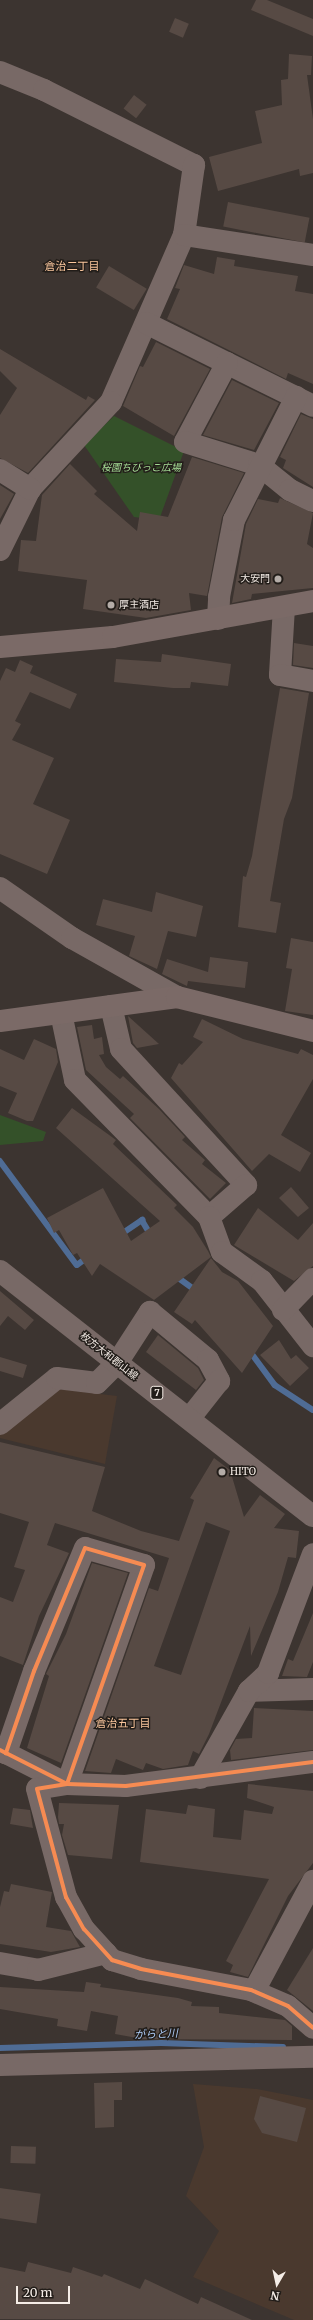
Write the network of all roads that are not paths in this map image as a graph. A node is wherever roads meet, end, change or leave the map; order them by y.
1 (0, 72) edge
2 (184, 234) junction
3 (313, 256) edge
4 (146, 323) junction
5 (227, 363) junction
6 (304, 401) edge
7 (259, 465) junction
8 (0, 470) edge
9 (30, 489) junction
10 (313, 501) edge
11 (0, 550) edge
12 (313, 600) edge
13 (284, 607) junction
14 (218, 619) junction
15 (0, 647) edge
16 (313, 681) edge
17 (0, 888) edge
18 (177, 997) junction
19 (111, 1006) junction
20 (61, 1013) junction
21 (0, 1021) edge
22 (313, 1031) edge
23 (209, 1217) junction
24 (0, 1271) edge
25 (313, 1279) edge
26 (283, 1310) junction
27 (313, 1346) edge
28 (117, 1362) junction
29 (189, 1419) junction
30 (0, 1424) edge
31 (313, 1516) edge
32 (313, 1554) edge
33 (313, 1689) edge
34 (249, 1691) junction
35 (3, 1752) edge
36 (313, 1762) edge
37 (200, 1778) junction
38 (67, 1784) junction
39 (313, 1881) edge
40 (106, 1953) junction
41 (0, 1963) edge
42 (254, 1991) junction
43 (313, 2028) edge
44 (313, 2057) edge
45 (0, 2065) edge

1 - 2 street
2 - 3 street
2 - 4 street
4 - 5 street
4 - 9 street
5 - 6 street
5 - 7 street
6 - 7 street
7 - 10 street
7 - 14 street
8 - 9 street
9 - 11 street
12 - 13 street
13 - 14 street
13 - 16 street
14 - 15 street
17 - 18 street
18 - 19 street
18 - 22 street
19 - 20 street
19 - 23 street
20 - 21 street
20 - 23 street
23 - 26 street
24 - 28 street, 枚方大和郡山線 / 7
25 - 26 street
26 - 27 street
28 - 29 street, 枚方大和郡山線 / 7
28 - 29 street
28 - 30 street
29 - 31 street, 枚方大和郡山線 / 7
32 - 34 street
33 - 34 street
34 - 37 street
35 - 38 street
35 - 38 street
36 - 37 street
37 - 38 street
38 - 40 street
39 - 42 street
40 - 41 street
40 - 42 street
42 - 43 street
44 - 45 street

